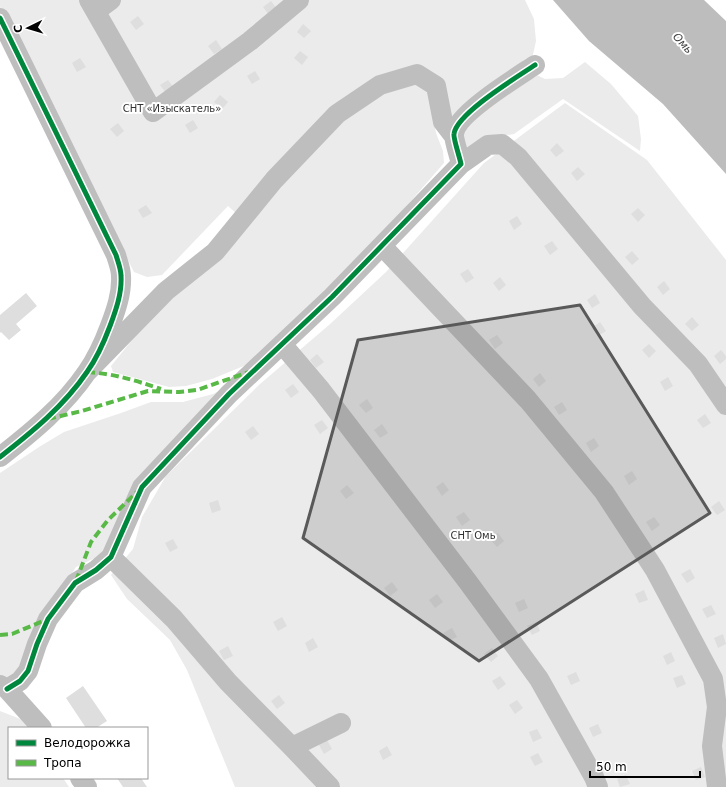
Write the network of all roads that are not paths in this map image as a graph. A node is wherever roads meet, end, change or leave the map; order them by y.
1 (299, 0) edge
2 (99, 4) edge
3 (0, 18) edge
4 (535, 65) dead end
5 (453, 135) junction
6 (461, 164) junction
7 (382, 246) junction
8 (282, 344) junction
9 (87, 372) junction
10 (726, 405) edge
11 (0, 457) edge
12 (111, 557) junction
13 (3, 687) edge
14 (341, 723) dead end
15 (41, 727) edge
16 (292, 747) junction
17 (81, 779) edge
18 (87, 787) edge
19 (330, 787) edge
20 (598, 787) edge
21 (717, 787) edge

1 - 2 street
3 - 9 street
4 - 5 street
5 - 6 street
5 - 9 street
6 - 7 street
6 - 10 street
7 - 8 street
7 - 21 street
8 - 12 street
8 - 20 street
9 - 11 street
12 - 13 street
12 - 16 street
13 - 15 street
14 - 16 street
16 - 19 street
17 - 18 street

